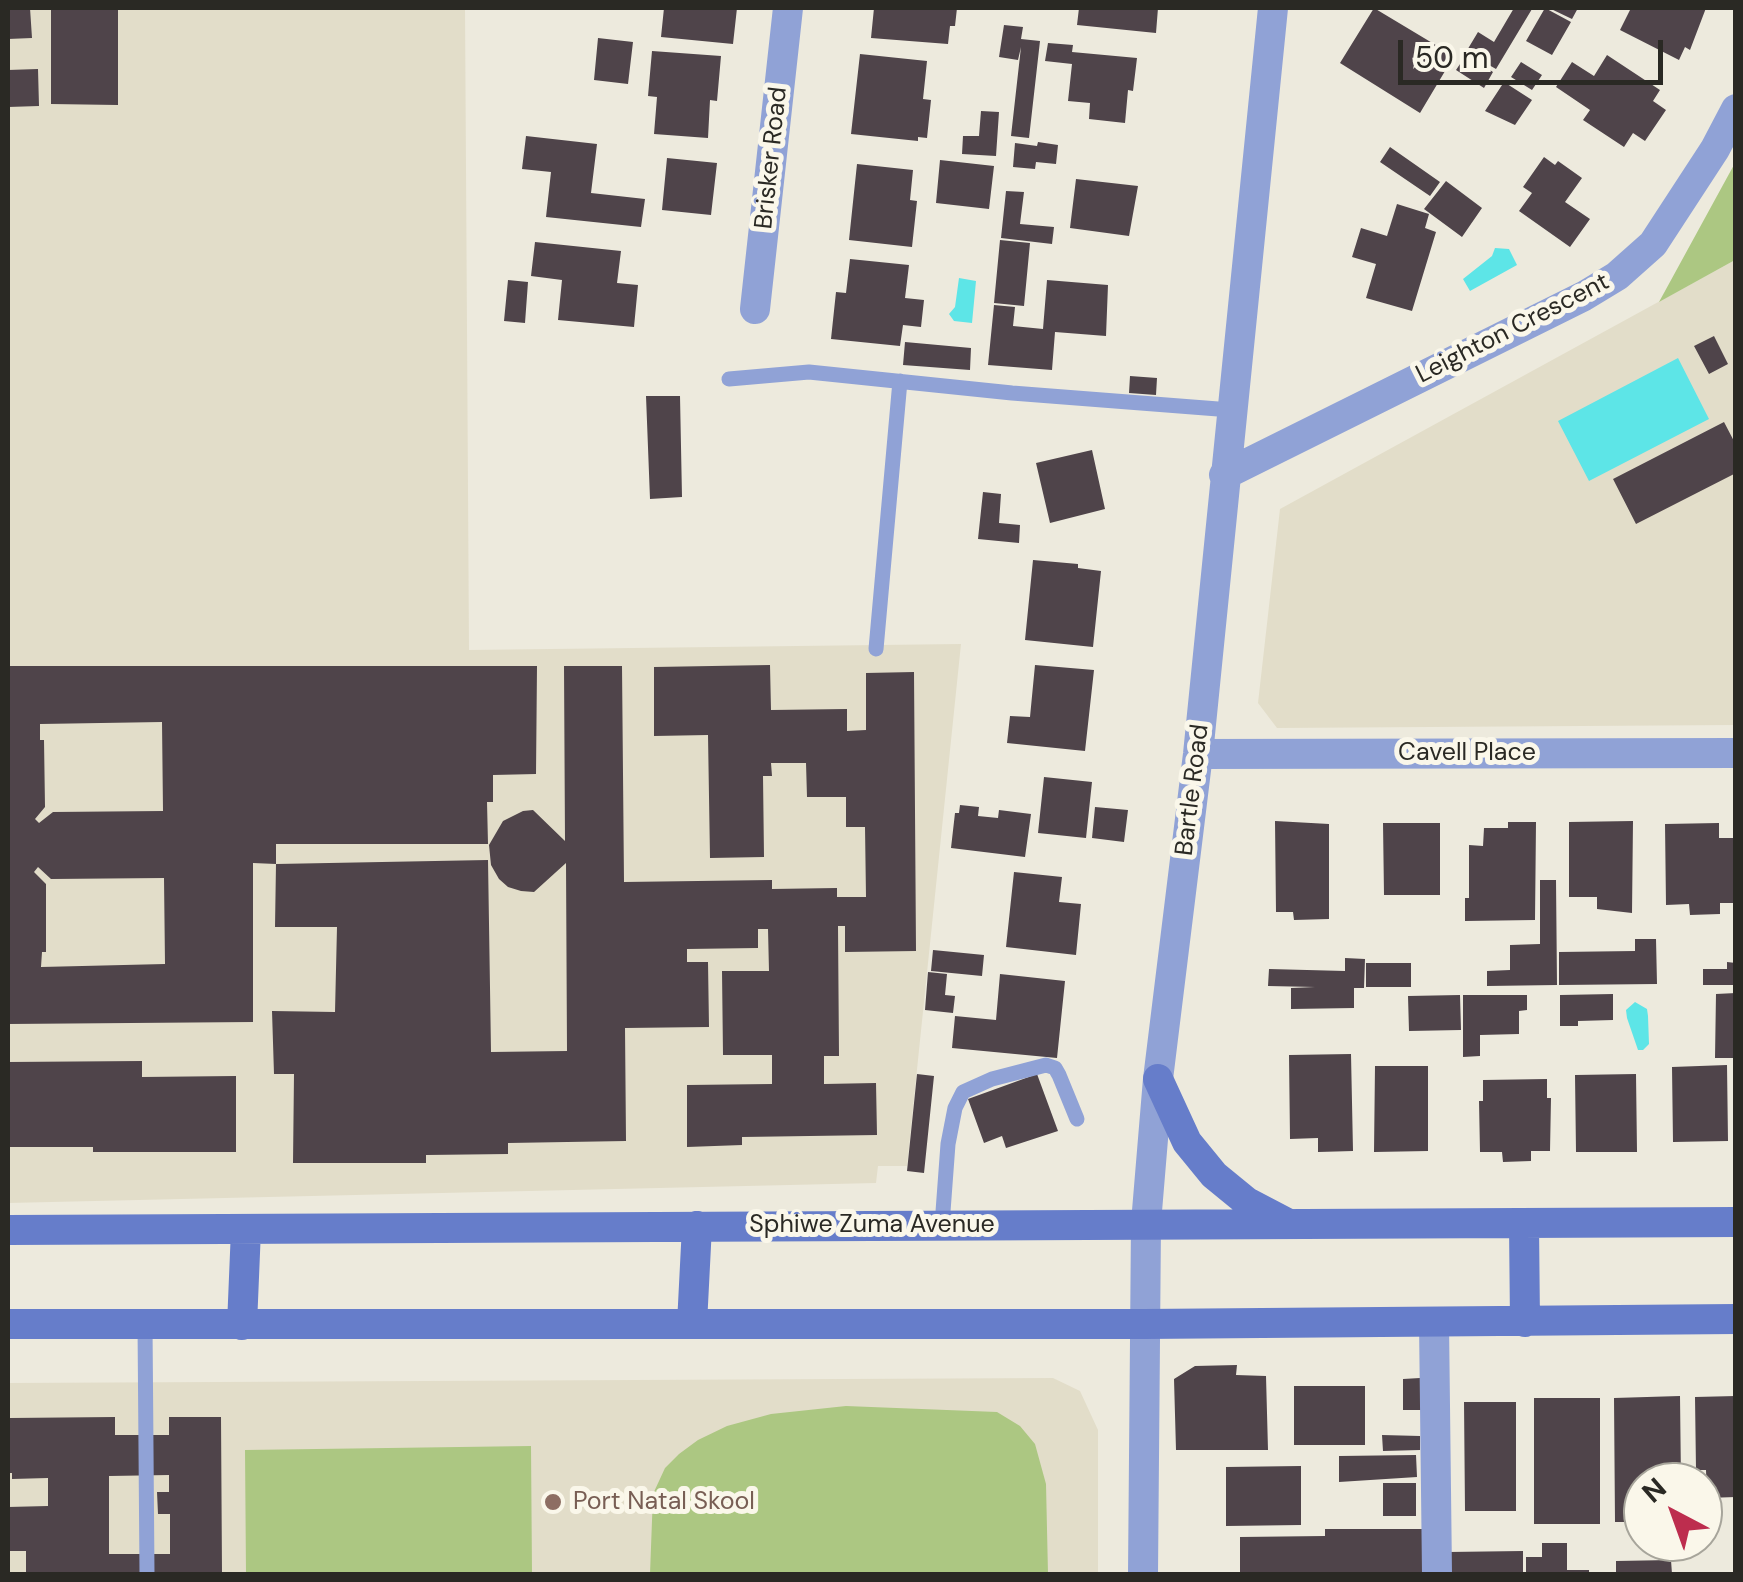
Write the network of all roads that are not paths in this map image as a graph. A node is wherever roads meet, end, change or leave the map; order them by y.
1 (788, 8) edge
2 (1274, 8) edge
3 (1736, 109) edge
4 (755, 309) dead end
5 (729, 379) dead end
6 (900, 382) junction
7 (1231, 410) junction
8 (1224, 475) junction
9 (876, 649) dead end
10 (1736, 753) edge
11 (1198, 754) junction
12 (1158, 1079) junction
13 (1077, 1119) dead end
14 (1736, 1222) edge
15 (1146, 1223) junction
16 (942, 1224) junction
17 (1524, 1224) junction
18 (697, 1226) junction
19 (1293, 1227) junction
20 (8, 1230) edge
21 (246, 1230) junction
22 (1736, 1319) edge
23 (1434, 1322) junction
24 (1525, 1322) junction
25 (8, 1324) edge
26 (145, 1324) junction
27 (692, 1324) junction
28 (1144, 1324) junction
29 (242, 1325) junction
30 (147, 1574) edge
31 (1143, 1574) edge
32 (1437, 1574) edge

1 - 4 street, Brisker Road
2 - 7 street, Bartle Road
3 - 8 street, Leighton Crescent
5 - 6 lane
6 - 7 lane
6 - 9 lane
7 - 8 street, Bartle Road
8 - 11 street, Bartle Road
10 - 11 street, Cavell Place
11 - 12 street, Bartle Road
12 - 15 street, Bartle Road
12 - 19 street
13 - 16 lane
14 - 17 street, Sphiwe Zuma Avenue
15 - 16 street, Sphiwe Zuma Avenue
15 - 19 street, Sphiwe Zuma Avenue
15 - 28 street, Bartle Road
16 - 18 street, Sphiwe Zuma Avenue
17 - 19 street, Sphiwe Zuma Avenue
17 - 24 street
18 - 21 street, Sphiwe Zuma Avenue
18 - 27 street
20 - 21 street, Sphiwe Zuma Avenue
21 - 29 street
22 - 24 street
23 - 24 street
23 - 28 street
23 - 32 street
25 - 26 street
26 - 29 street
26 - 30 lane
27 - 28 street
27 - 29 street
28 - 31 street, Bartle Road

